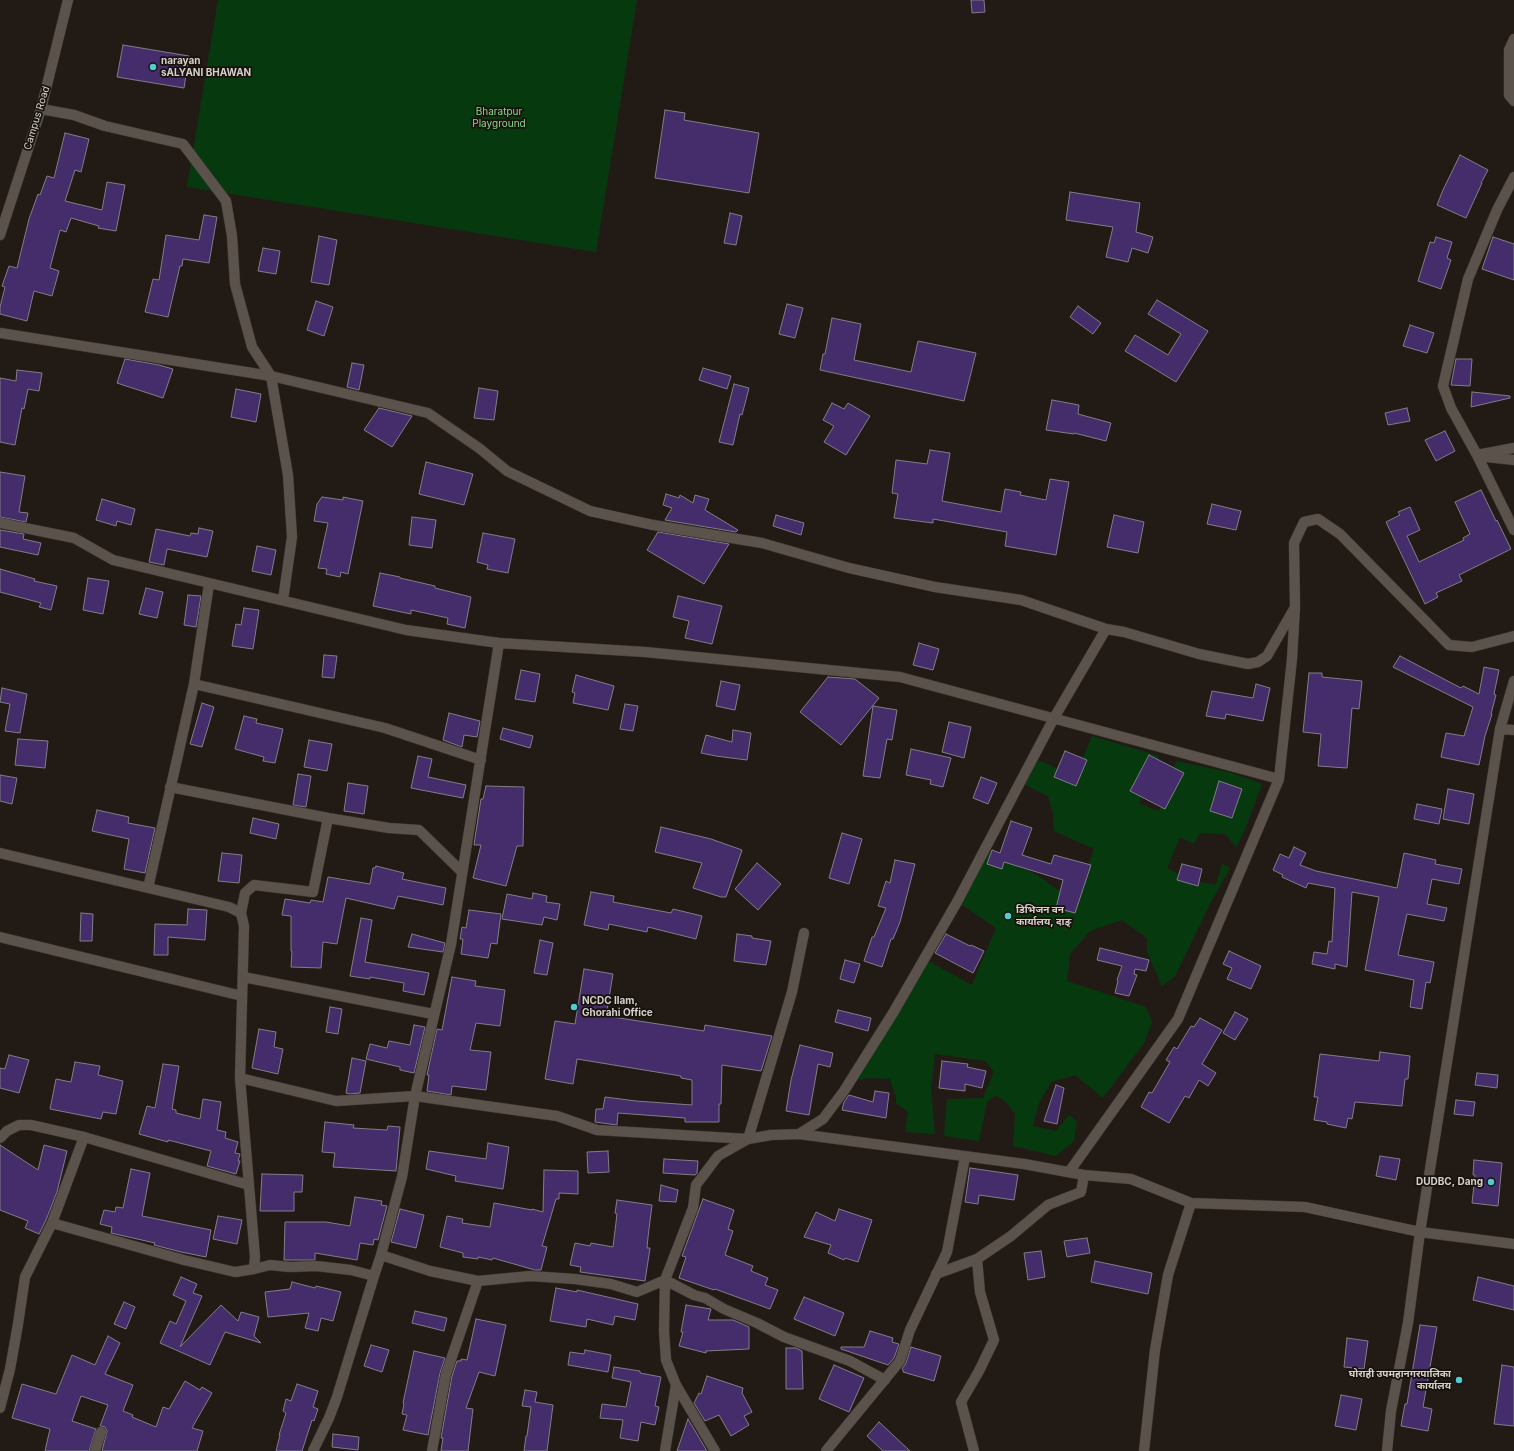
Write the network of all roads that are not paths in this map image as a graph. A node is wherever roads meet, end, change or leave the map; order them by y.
1 (68, 0) edge
2 (1514, 39) edge
3 (1514, 101) edge
4 (41, 109) junction
5 (1514, 176) edge
6 (0, 235) edge
7 (0, 333) edge
8 (271, 376) junction
9 (1514, 448) edge
10 (1477, 456) junction
11 (1514, 460) edge
12 (0, 523) edge
13 (1514, 530) edge
14 (209, 584) junction
15 (283, 600) junction
16 (1295, 607) junction
17 (1106, 629) junction
18 (1514, 636) edge
19 (500, 643) junction
20 (1514, 680) edge
21 (194, 684) junction
22 (1054, 718) junction
23 (1500, 729) junction
24 (1514, 730) edge
25 (480, 760) junction
26 (1279, 779) junction
27 (170, 787) junction
28 (328, 818) junction
29 (0, 853) edge
30 (462, 872) junction
31 (148, 888) junction
32 (241, 913) junction
33 (804, 933) dead end
34 (0, 937) edge
35 (242, 977) junction
36 (242, 996) junction
37 (433, 1014) junction
38 (240, 1078) junction
39 (415, 1096) junction
40 (799, 1134) junction
41 (84, 1137) junction
42 (0, 1138) edge
43 (748, 1139) junction
44 (965, 1157) junction
45 (1069, 1172) junction
46 (1084, 1175) junction
47 (249, 1185) junction
48 (1191, 1202) junction
49 (52, 1223) junction
50 (1420, 1232) junction
51 (1514, 1244) edge
52 (381, 1256) junction
53 (977, 1259) junction
54 (254, 1269) junction
55 (936, 1274) junction
56 (374, 1276) junction
57 (665, 1280) junction
58 (478, 1281) junction
59 (885, 1380) junction
60 (676, 1385) junction
61 (0, 1408) edge
62 (101, 1432) dead end
63 (95, 1451) edge
64 (313, 1451) edge
65 (432, 1451) edge
66 (665, 1451) edge
67 (714, 1451) edge
68 (826, 1451) edge
69 (974, 1451) edge
70 (1144, 1451) edge
71 (1387, 1451) edge

1 - 4 street, Campus Road
2 - 3 street
4 - 6 street, Campus Road
4 - 8 street
5 - 10 street
7 - 8 street
8 - 15 street
8 - 17 street
9 - 10 street
10 - 11 street
10 - 13 street
12 - 14 street
14 - 15 street
14 - 21 street
15 - 19 street
16 - 17 street
16 - 18 street
16 - 26 street
17 - 22 street
19 - 22 street
19 - 25 street
20 - 23 street
21 - 25 street
21 - 27 street
22 - 26 street
22 - 40 street
23 - 24 street
23 - 50 street
25 - 30 street
26 - 45 street
27 - 28 street
27 - 31 street
28 - 30 street
28 - 32 street
29 - 31 street
30 - 37 street
31 - 32 street
32 - 35 street
33 - 43 street
34 - 36 street
35 - 36 street
35 - 37 street
36 - 38 street
37 - 39 street
38 - 39 street
38 - 47 street
39 - 43 street
39 - 52 street
40 - 43 street
40 - 44 street
41 - 42 street
41 - 47 street
41 - 49 street
43 - 57 street
44 - 45 street
44 - 55 street
45 - 46 street
46 - 48 street
46 - 53 street
47 - 54 street
48 - 50 street
48 - 70 street
49 - 54 street
49 - 61 street
50 - 51 street
50 - 71 street
52 - 56 street
52 - 58 street
53 - 55 street
53 - 69 street
54 - 56 street
55 - 59 street
56 - 64 street
57 - 58 street
57 - 59 street
57 - 60 street
58 - 65 street
59 - 68 street
60 - 66 street
60 - 67 street
62 - 63 street

